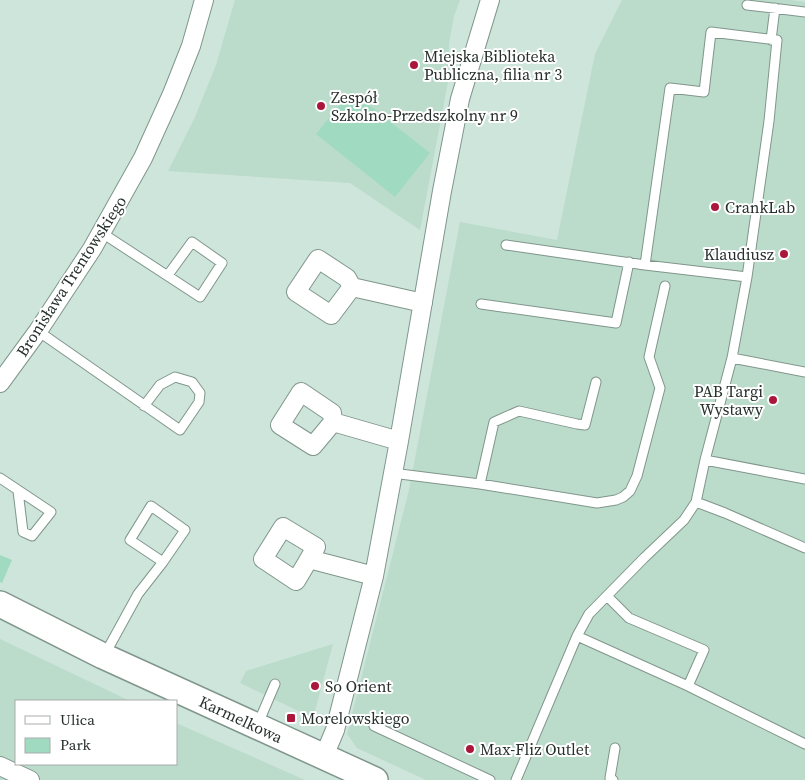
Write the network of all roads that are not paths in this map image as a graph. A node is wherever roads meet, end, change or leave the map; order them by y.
1 (204, 0) edge
2 (490, 0) edge
3 (746, 5) dead end
4 (775, 8) junction
5 (805, 12) edge
6 (771, 40) junction
7 (102, 233) junction
8 (506, 245) dead end
9 (629, 262) junction
10 (645, 265) junction
11 (168, 275) junction
12 (746, 278) junction
13 (666, 286) dead end
14 (352, 287) dead end
15 (423, 303) junction
16 (481, 304) dead end
17 (38, 331) junction
18 (732, 358) junction
19 (805, 372) edge
20 (596, 382) dead end
21 (0, 383) edge
22 (144, 406) junction
23 (334, 422) dead end
24 (399, 441) junction
25 (705, 460) junction
26 (392, 473) junction
27 (0, 478) edge
28 (805, 479) edge
29 (480, 484) junction
30 (18, 490) junction
31 (696, 502) junction
32 (805, 548) edge
33 (309, 559) dead end
34 (163, 562) junction
35 (374, 576) junction
36 (607, 596) junction
37 (0, 604) edge
38 (577, 636) junction
39 (103, 656) junction
40 (275, 684) dead end
41 (688, 686) junction
42 (257, 726) junction
43 (374, 726) dead end
44 (805, 744) edge
45 (615, 748) dead end
46 (324, 756) junction
47 (1, 770) edge
48 (30, 780) edge
49 (375, 780) edge
50 (490, 780) edge
51 (516, 780) edge
52 (613, 780) edge

1 - 7 street, Bronisława Trentowskiego
2 - 15 street
3 - 4 lane
4 - 5 lane
4 - 6 lane
6 - 10 lane
6 - 12 lane
7 - 11 lane
7 - 17 street, Bronisława Trentowskiego
8 - 9 lane
9 - 10 lane
9 - 16 lane
10 - 12 lane
11 - 11 lane
12 - 18 lane
13 - 29 lane
14 - 15 street
15 - 24 street
17 - 21 street, Bronisława Trentowskiego
17 - 22 lane
18 - 19 lane
18 - 25 lane
20 - 29 lane
22 - 22 lane
23 - 24 street
24 - 26 street
25 - 28 lane
25 - 31 lane
26 - 29 lane
26 - 35 street
27 - 30 lane
30 - 30 lane
31 - 32 lane
31 - 36 lane
33 - 35 street
34 - 34 lane
34 - 39 lane
35 - 46 street
36 - 38 lane
36 - 41 lane
37 - 39 street, Karmelkowa
38 - 41 lane
38 - 51 lane
39 - 42 street, Karmelkowa
40 - 42 lane
41 - 44 lane
42 - 46 street, Karmelkowa
43 - 50 lane
45 - 52 lane
46 - 49 street, Karmelkowa
47 - 48 street

